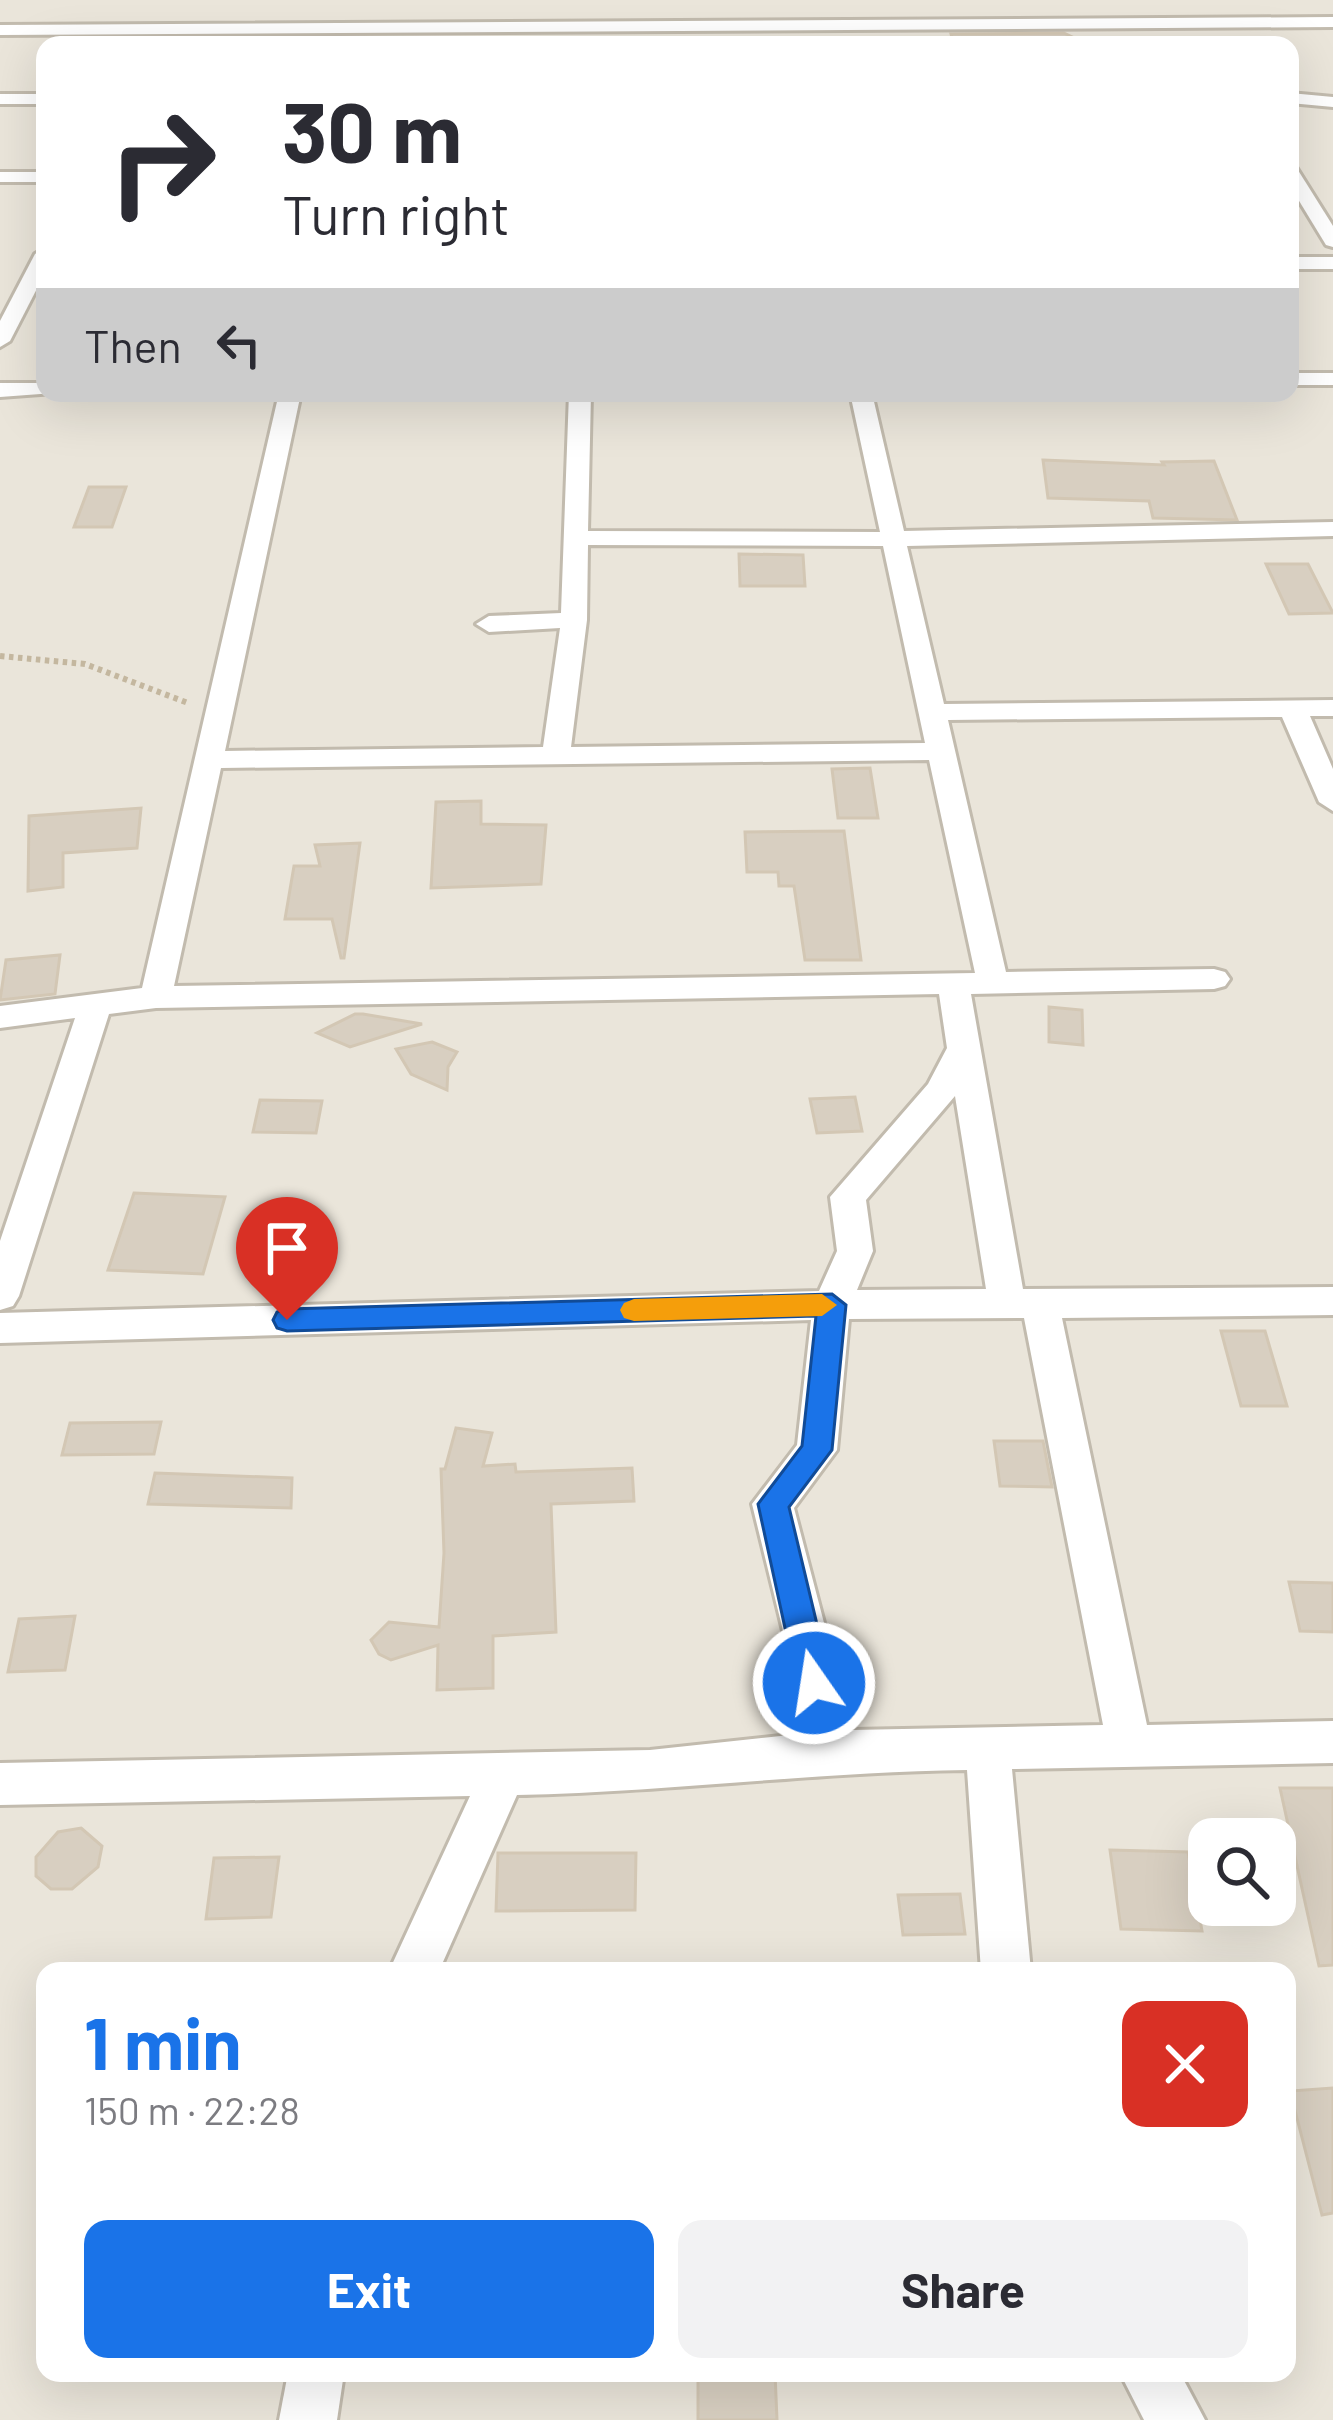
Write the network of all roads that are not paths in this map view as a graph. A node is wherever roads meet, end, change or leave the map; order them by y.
1 (846, 0) edge
2 (1188, 0) edge
3 (1333, 22) edge
4 (1204, 24) junction
5 (851, 26) junction
6 (168, 29) edge
7 (0, 30) edge
8 (363, 36) edge
9 (854, 36) edge
10 (1211, 36) edge
11 (0, 99) edge
12 (36, 99) edge
13 (1299, 99) edge
14 (1333, 102) edge
15 (0, 177) edge
16 (36, 177) edge
17 (1301, 177) edge
18 (1333, 241) edge
19 (1299, 263) edge
20 (1333, 263) edge
21 (36, 275) edge
22 (0, 341) edge
23 (1299, 379) edge
24 (1333, 379) edge
25 (36, 389) edge
26 (0, 390) edge
27 (288, 402) edge
28 (580, 402) edge
29 (863, 402) edge
30 (1333, 529) edge
31 (576, 538) junction
32 (893, 539) junction
33 (574, 620) junction
34 (489, 624) dead end
35 (1333, 708) edge
36 (1293, 710) junction
37 (932, 712) junction
38 (941, 751) junction
39 (556, 755) junction
40 (207, 760) junction
41 (1333, 802) edge
42 (1214, 979) dead end
43 (993, 982) junction
44 (953, 983) junction
45 (156, 997) junction
46 (95, 1008) junction
47 (0, 1017) edge
48 (964, 1048) junction
49 (0, 1296) edge
50 (1333, 1300) edge
51 (832, 1305) junction
52 (1024, 1305) junction
53 (0, 1328) edge
54 (1333, 1742) edge
55 (1129, 1745) junction
56 (988, 1748) junction
57 (836, 1751) junction
58 (503, 1774) junction
59 (0, 1784) edge
60 (418, 1962) edge
61 (1005, 1962) edge
62 (314, 2382) edge
63 (1153, 2382) edge
64 (308, 2420) edge
65 (1176, 2420) edge

1 - 5 street
2 - 4 street
3 - 4 street
4 - 5 street
4 - 10 street
5 - 8 street
5 - 9 street
6 - 7 street
6 - 8 street
11 - 12 street
13 - 14 street
15 - 16 street
17 - 18 street
19 - 20 street
21 - 22 street
23 - 24 street
25 - 26 street
27 - 40 street
28 - 31 street
29 - 32 street
30 - 32 street
31 - 32 street
31 - 33 street
32 - 37 street
33 - 34 street
33 - 39 street
35 - 36 street
36 - 37 street
36 - 41 street
37 - 38 street
38 - 39 street
38 - 43 street
39 - 40 street
40 - 45 street
42 - 43 street
43 - 44 street
44 - 45 street
44 - 48 street
45 - 46 street
46 - 47 street
46 - 49 street
48 - 51 street
48 - 52 street
50 - 52 street
51 - 52 street
51 - 53 street
51 - 57 street
52 - 55 street
54 - 55 street
55 - 56 street
56 - 57 street
56 - 61 street
57 - 58 street
58 - 59 street
58 - 60 street
62 - 64 street
63 - 65 street

